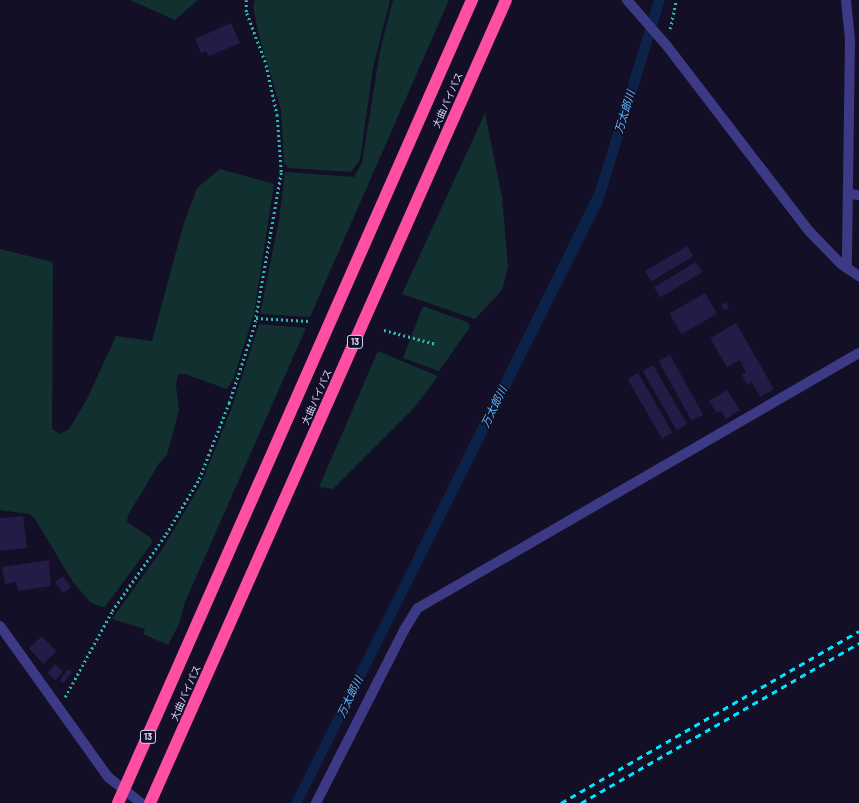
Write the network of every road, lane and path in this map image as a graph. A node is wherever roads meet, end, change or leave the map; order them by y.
1 (246, 0) edge
2 (472, 0) edge
3 (506, 0) edge
4 (627, 0) edge
5 (676, 0) edge
6 (846, 0) edge
7 (666, 45) junction
8 (848, 194) junction
9 (859, 195) edge
10 (847, 268) junction
11 (859, 276) edge
12 (256, 318) junction
13 (309, 321) dead end
14 (384, 330) dead end
15 (436, 344) dead end
16 (859, 354) edge
17 (0, 626) edge
18 (58, 707) junction
19 (118, 803) edge
20 (142, 803) edge
21 (150, 803) edge
22 (316, 803) edge

1 - 12 path
2 - 19 highway, 大曲バイパス / 13
3 - 21 highway, 大曲バイパス / 13
4 - 7 street
5 - 7 path
6 - 8 street
7 - 10 street
8 - 9 street
8 - 10 street
10 - 11 street
12 - 13 path
12 - 18 path
14 - 15 path
16 - 22 street
17 - 18 street
18 - 20 street

